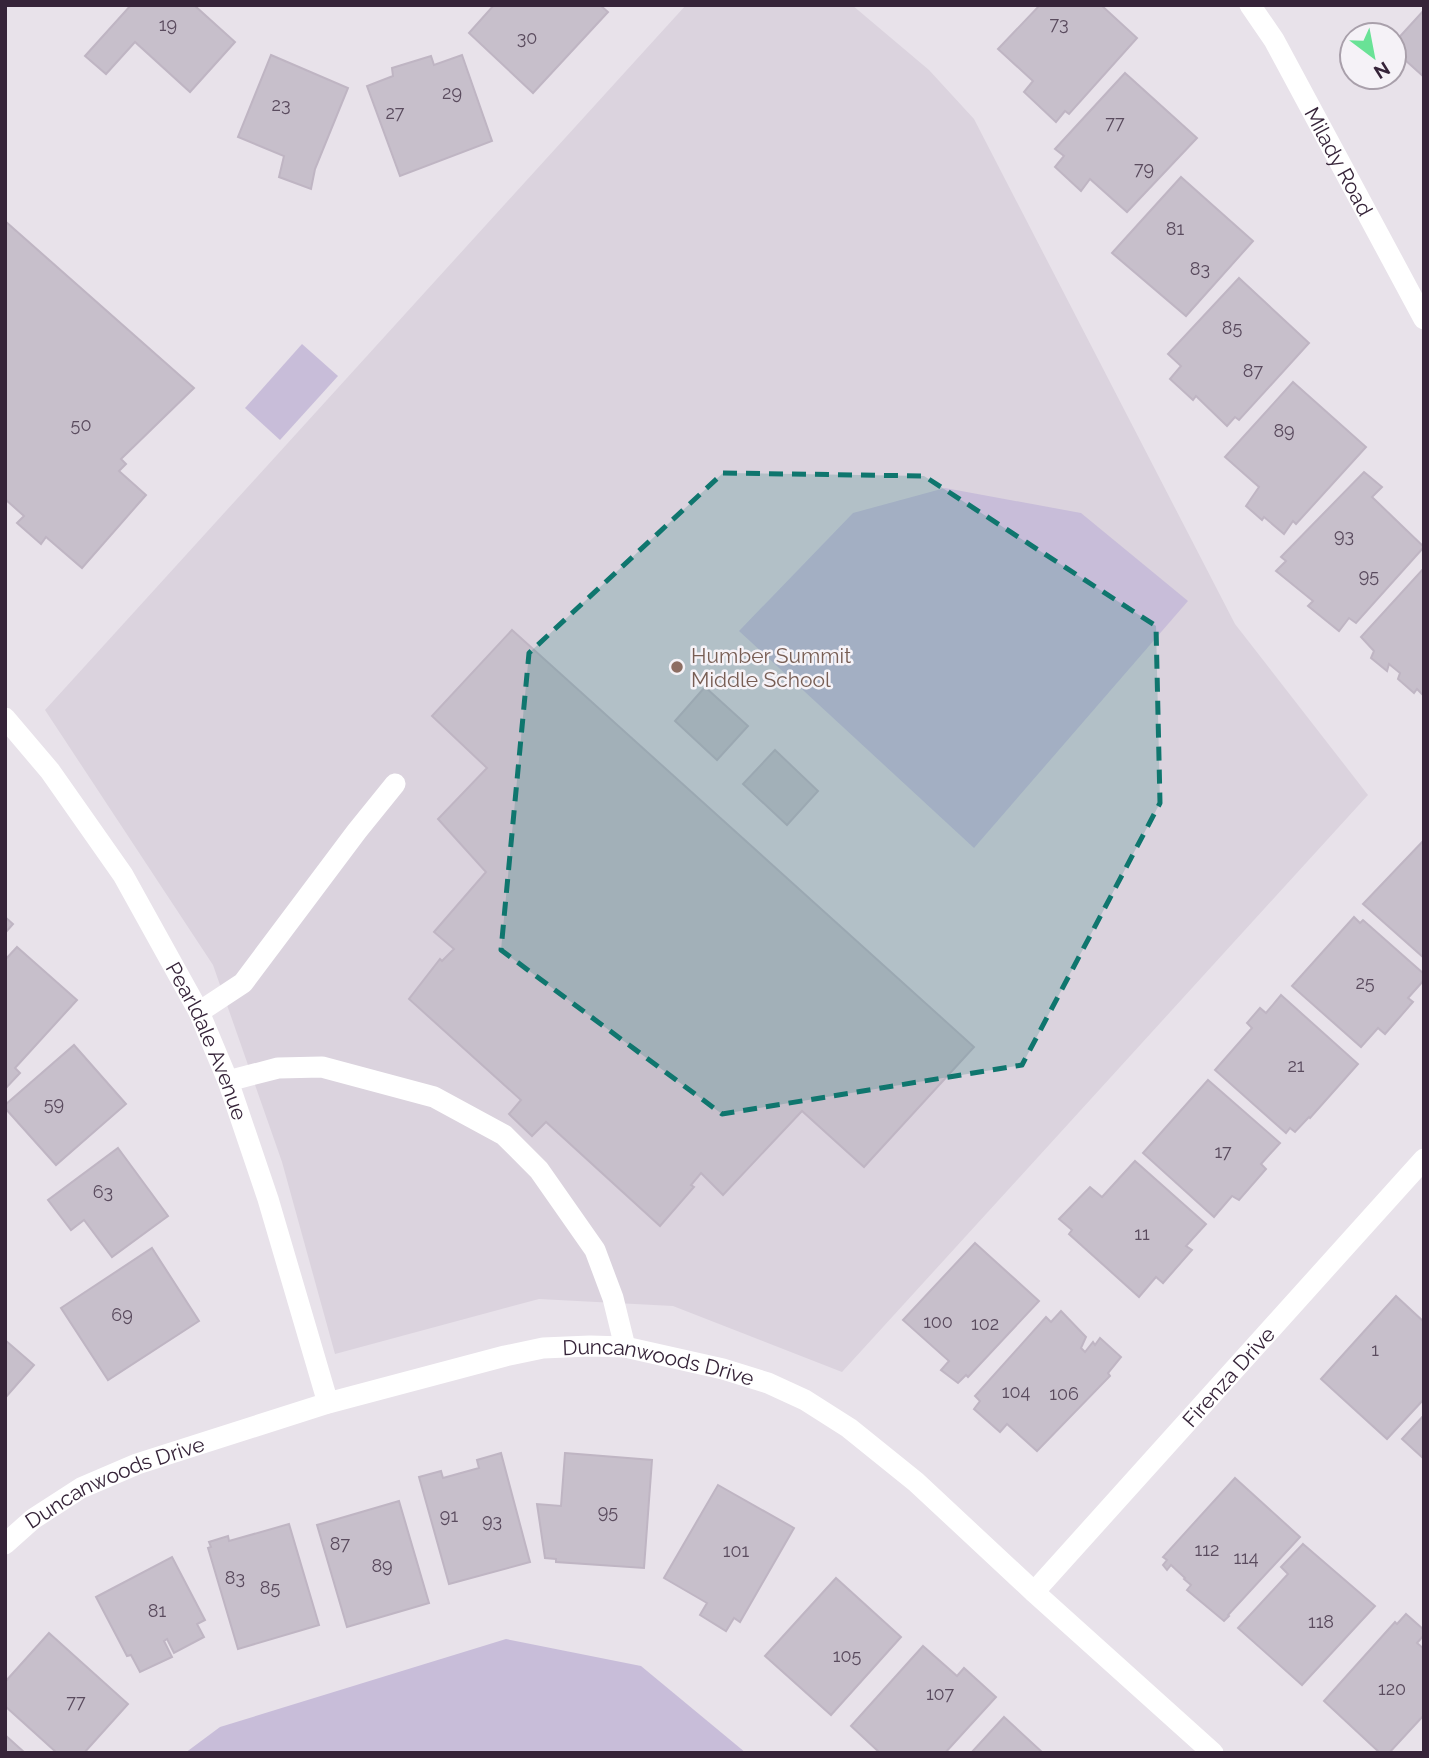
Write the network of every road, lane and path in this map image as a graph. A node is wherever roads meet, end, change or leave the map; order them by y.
1 (1250, 5) edge
2 (1424, 319) edge
3 (5, 719) edge
4 (395, 785) dead end
5 (199, 1012) junction
6 (228, 1081) junction
7 (1423, 1161) edge
8 (625, 1347) junction
9 (328, 1403) junction
10 (5, 1544) edge
11 (1034, 1592) junction
12 (1213, 1753) edge

1 - 2 street, Milady Road
3 - 5 street, Pearldale Avenue
4 - 5 street
5 - 6 street, Pearldale Avenue
6 - 8 street
6 - 9 street, Pearldale Avenue
7 - 11 street, Firenza Drive
8 - 9 street, Duncanwoods Drive
8 - 11 street, Duncanwoods Drive
9 - 10 street, Duncanwoods Drive
11 - 12 street, Duncanwoods Drive

